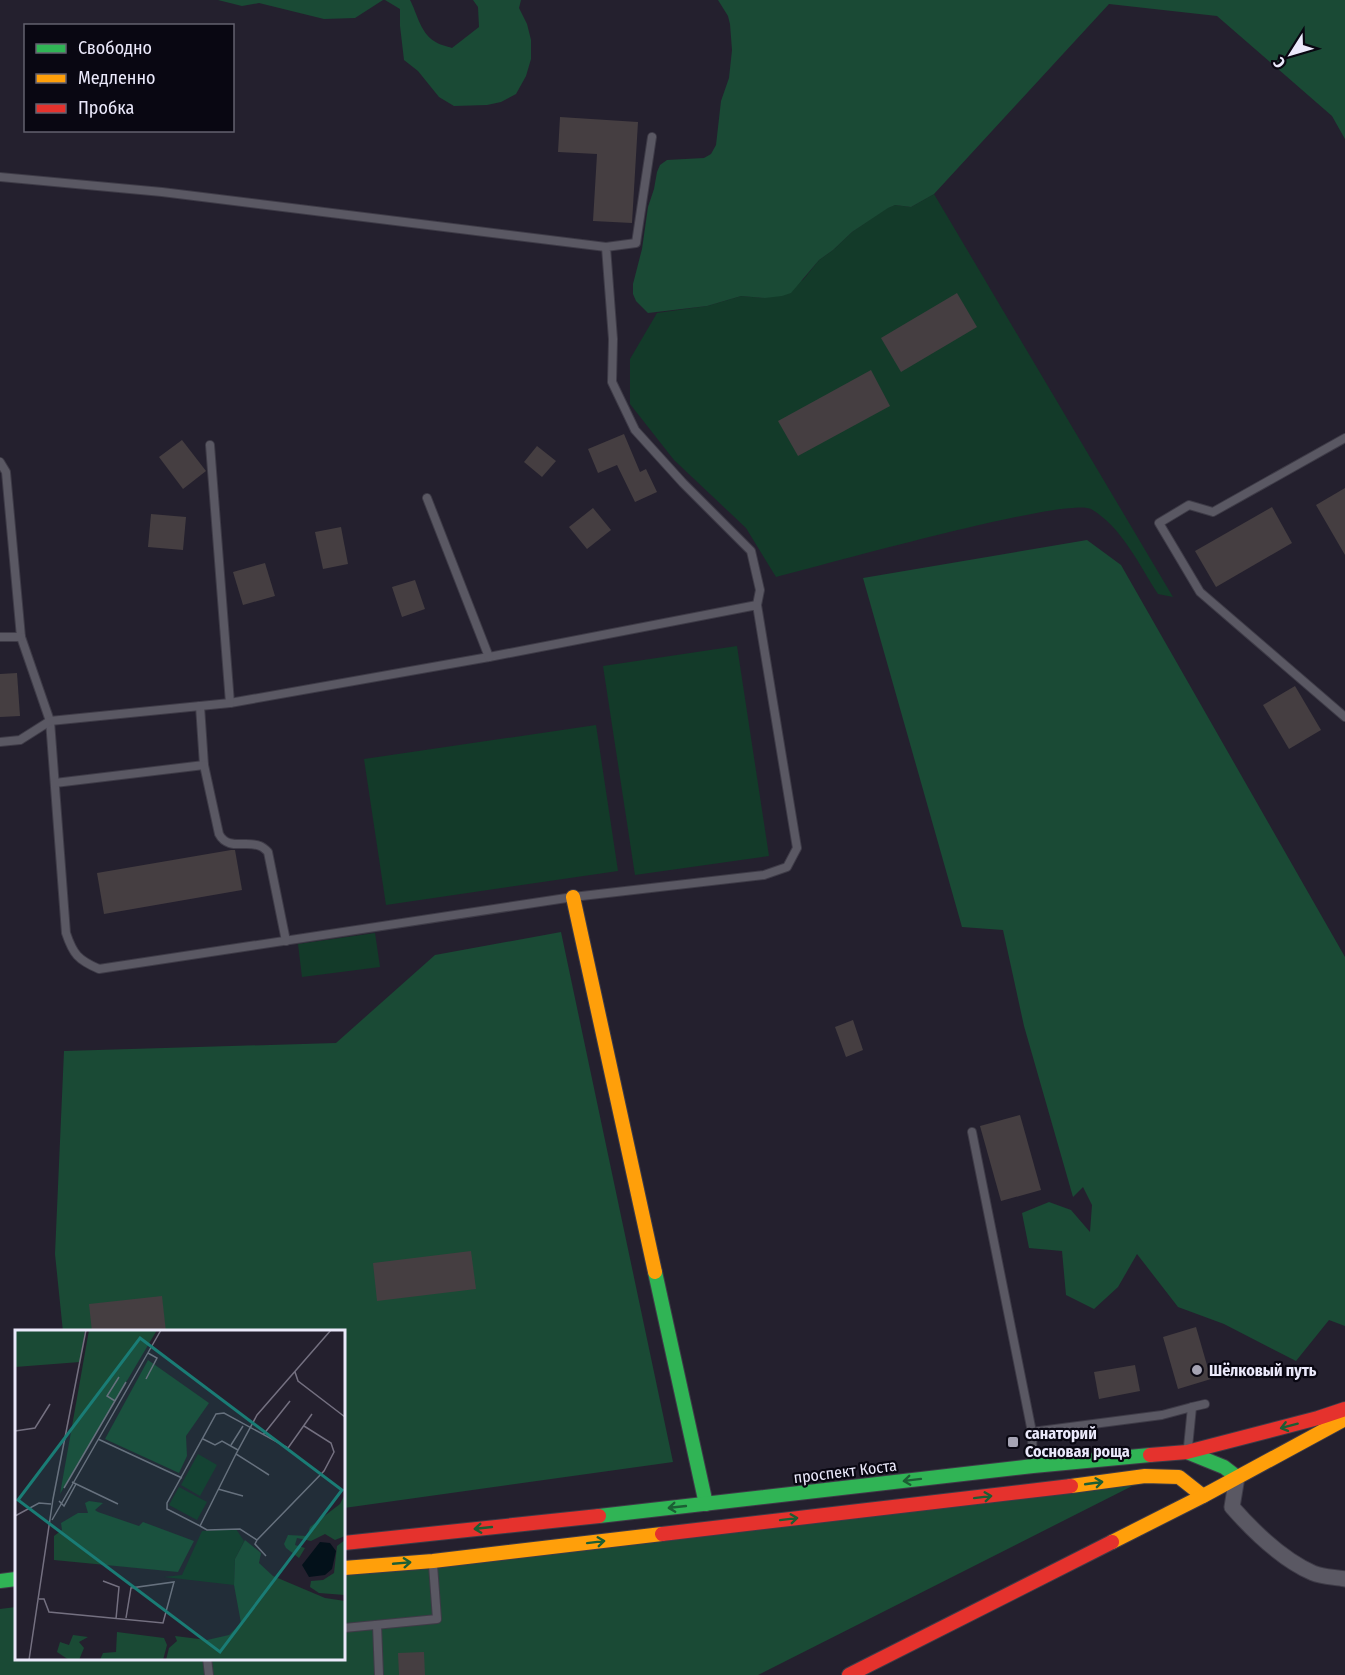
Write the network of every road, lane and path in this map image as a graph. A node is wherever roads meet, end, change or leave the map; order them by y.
1 (652, 137) dead end
2 (0, 177) edge
3 (606, 247) junction
4 (1345, 438) edge
5 (210, 445) dead end
6 (0, 462) edge
7 (427, 498) dead end
8 (757, 605) junction
9 (0, 637) edge
10 (21, 637) junction
11 (489, 657) junction
12 (230, 703) junction
13 (200, 706) junction
14 (1345, 717) edge
15 (50, 721) junction
16 (0, 742) edge
17 (204, 765) junction
18 (55, 783) junction
19 (573, 897) junction
20 (286, 941) junction
21 (972, 1131) dead end
22 (1205, 1404) dead end
23 (1192, 1407) junction
24 (1345, 1409) edge
25 (1345, 1419) edge
26 (1032, 1432) junction
27 (1187, 1452) junction
28 (1033, 1466) junction
29 (1236, 1478) junction
30 (1036, 1491) junction
31 (1203, 1496) junction
32 (706, 1504) junction
33 (345, 1543) edge
34 (433, 1561) junction
35 (345, 1568) edge
36 (15, 1579) edge
37 (1345, 1580) edge
38 (0, 1581) edge
39 (377, 1625) junction
40 (345, 1628) edge
41 (207, 1660) edge
42 (209, 1675) edge
43 (379, 1675) edge
44 (849, 1675) edge

1 - 3 lane
2 - 3 lane
3 - 8 lane
4 - 14 lane
5 - 12 lane
6 - 10 lane
7 - 11 lane
8 - 11 lane
8 - 19 lane
9 - 10 lane
10 - 15 lane
11 - 12 lane
12 - 13 lane
13 - 15 lane
13 - 17 lane
15 - 16 lane
15 - 18 lane
17 - 18 lane
17 - 20 lane
18 - 20 lane
19 - 20 lane
19 - 32 main road
21 - 26 lane
22 - 23 lane
23 - 26 lane
23 - 27 lane
24 -> 27 main road, проспект Коста
25 - 29 main road
26 - 28 lane
27 - 28 main road, проспект Коста
27 - 29 main road
28 - 30 main road
28 -> 32 main road, проспект Коста
29 - 31 main road
29 - 37 street
30 -> 31 main road
34 -> 30 main road
31 - 44 main road
32 -> 33 main road, проспект Коста
35 -> 34 main road
34 - 39 lane
36 - 38 main road
39 - 40 lane
39 - 43 lane
41 - 42 lane

